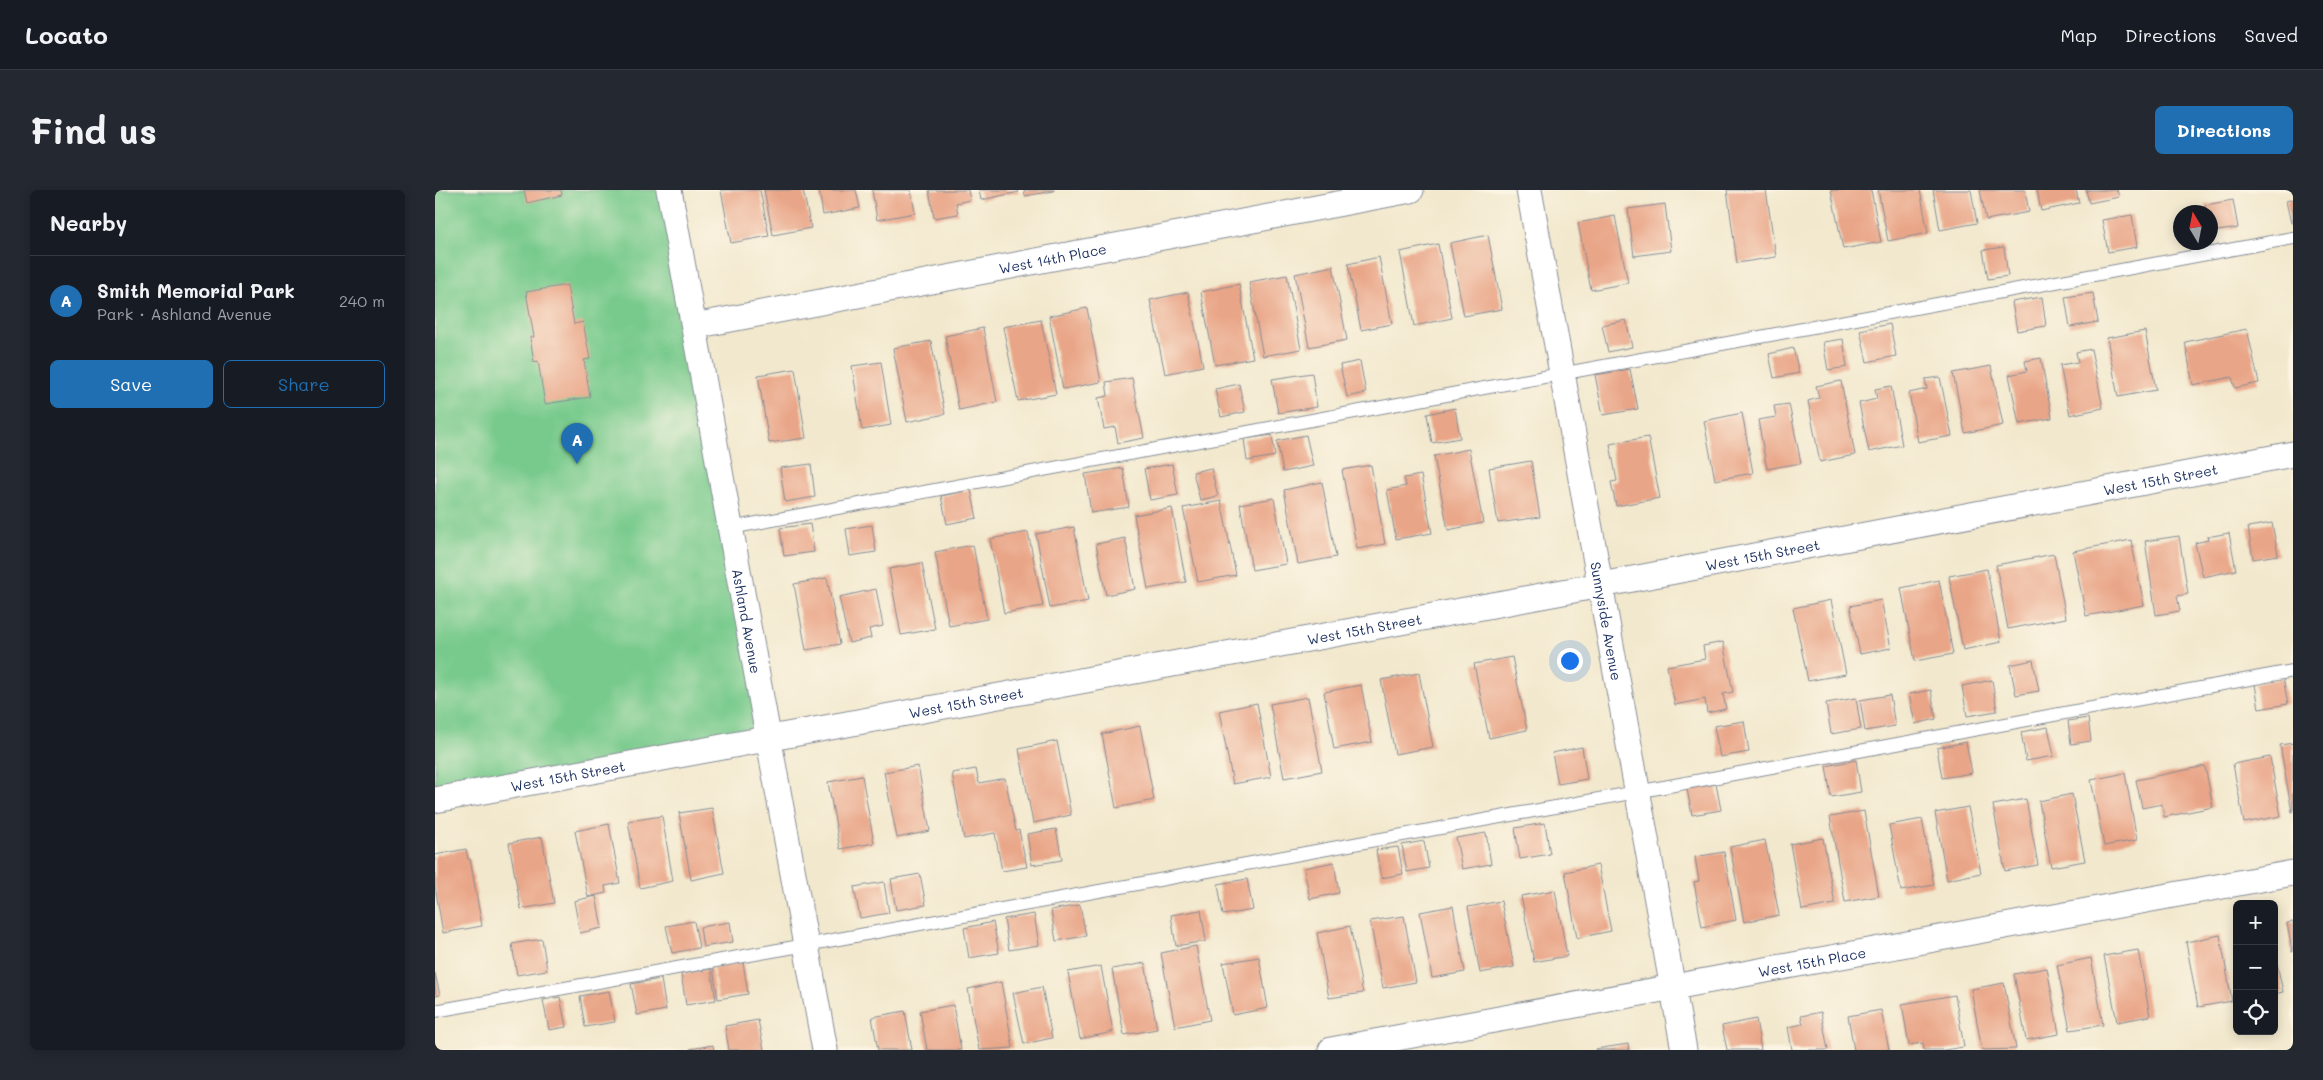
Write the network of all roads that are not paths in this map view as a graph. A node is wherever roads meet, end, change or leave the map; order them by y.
1 (669, 190) edge
2 (1411, 190) edge
3 (1529, 190) edge
4 (2293, 238) edge
5 (693, 326) junction
6 (1563, 375) junction
7 (2293, 454) edge
8 (730, 528) junction
9 (1601, 585) junction
10 (2293, 671) edge
11 (768, 738) junction
12 (1638, 790) junction
13 (435, 800) edge
14 (2293, 873) edge
15 (805, 945) junction
16 (1673, 987) junction
17 (435, 1011) edge
18 (825, 1050) edge
19 (1331, 1050) edge
20 (1683, 1050) edge

1 - 5 street, Ashland Avenue
2 - 5 street, West 14th Place
3 - 6 street, Sunnyside Avenue
4 - 6 lane
5 - 8 street, Ashland Avenue
6 - 8 lane
6 - 9 street, Sunnyside Avenue
7 - 9 street, West 15th Street
8 - 11 street, Ashland Avenue
9 - 11 street, West 15th Street
9 - 12 street, Sunnyside Avenue
10 - 12 lane
11 - 13 street, West 15th Street
11 - 15 street, Ashland Avenue
12 - 15 lane
12 - 16 street, Sunnyside Avenue
14 - 16 street, West 15th Place
15 - 17 lane
15 - 18 street, Ashland Avenue
16 - 19 street, West 15th Place
16 - 20 street, Sunnyside Avenue

